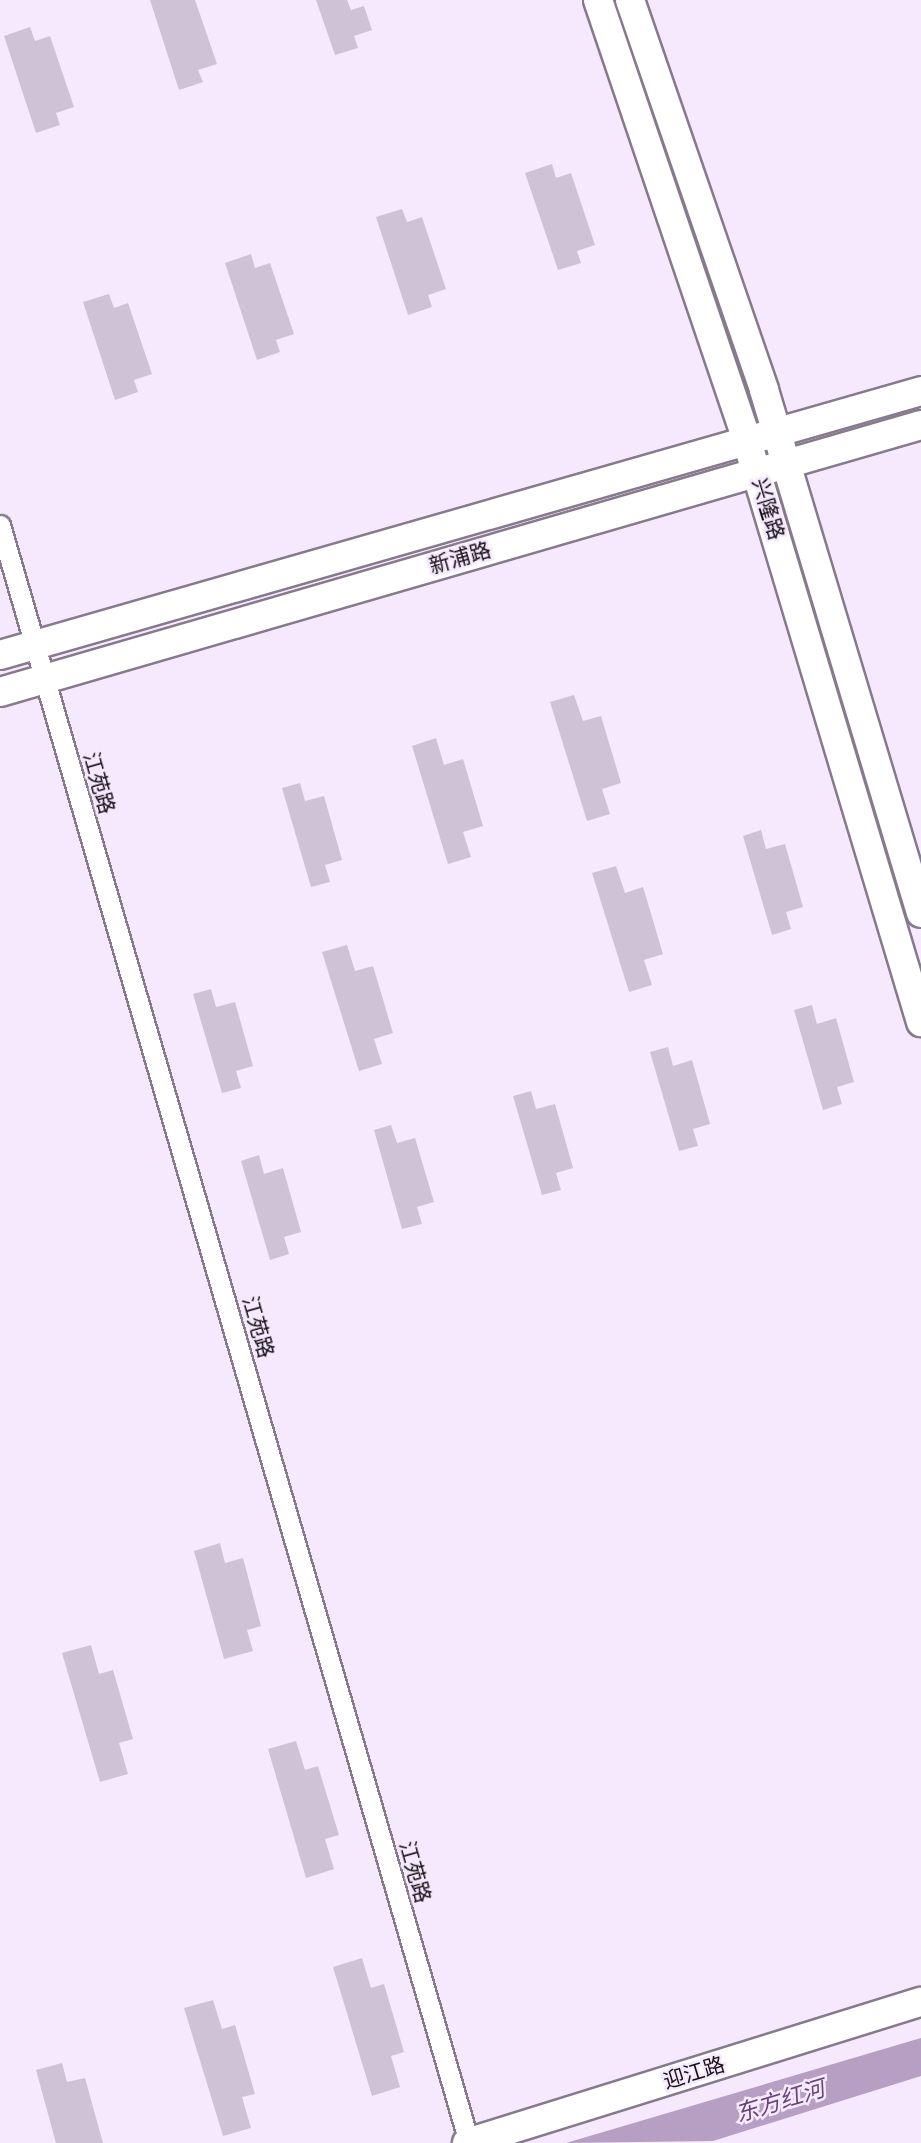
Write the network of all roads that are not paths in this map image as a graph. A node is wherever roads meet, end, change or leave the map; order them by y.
1 (598, 0) edge
2 (630, 0) edge
3 (921, 391) edge
4 (921, 425) edge
5 (776, 430) junction
6 (746, 438) junction
7 (786, 463) junction
8 (757, 472) junction
9 (0, 525) edge
10 (35, 645) junction
11 (0, 655) edge
12 (45, 679) junction
13 (0, 692) edge
14 (921, 913) edge
15 (921, 1023) edge
16 (921, 2002) edge
17 (468, 2143) edge

1 - 6 main road, 兴隆路
2 - 5 main road, 兴隆路
3 - 5 main road, 新浦路
4 - 7 main road, 新浦路
5 - 6 main road, 新浦路
5 - 7 main road, 兴隆路
6 - 8 main road, 兴隆路
6 - 10 main road, 新浦路
7 - 8 main road, 新浦路
7 - 14 main road, 兴隆路
8 - 12 main road, 新浦路
8 - 15 main road, 兴隆路
9 - 10 street, 江苑路
10 - 11 main road, 新浦路
10 - 12 street, 江苑路
12 - 13 main road, 新浦路
12 - 17 street, 江苑路
16 - 17 main road, 迎江路

